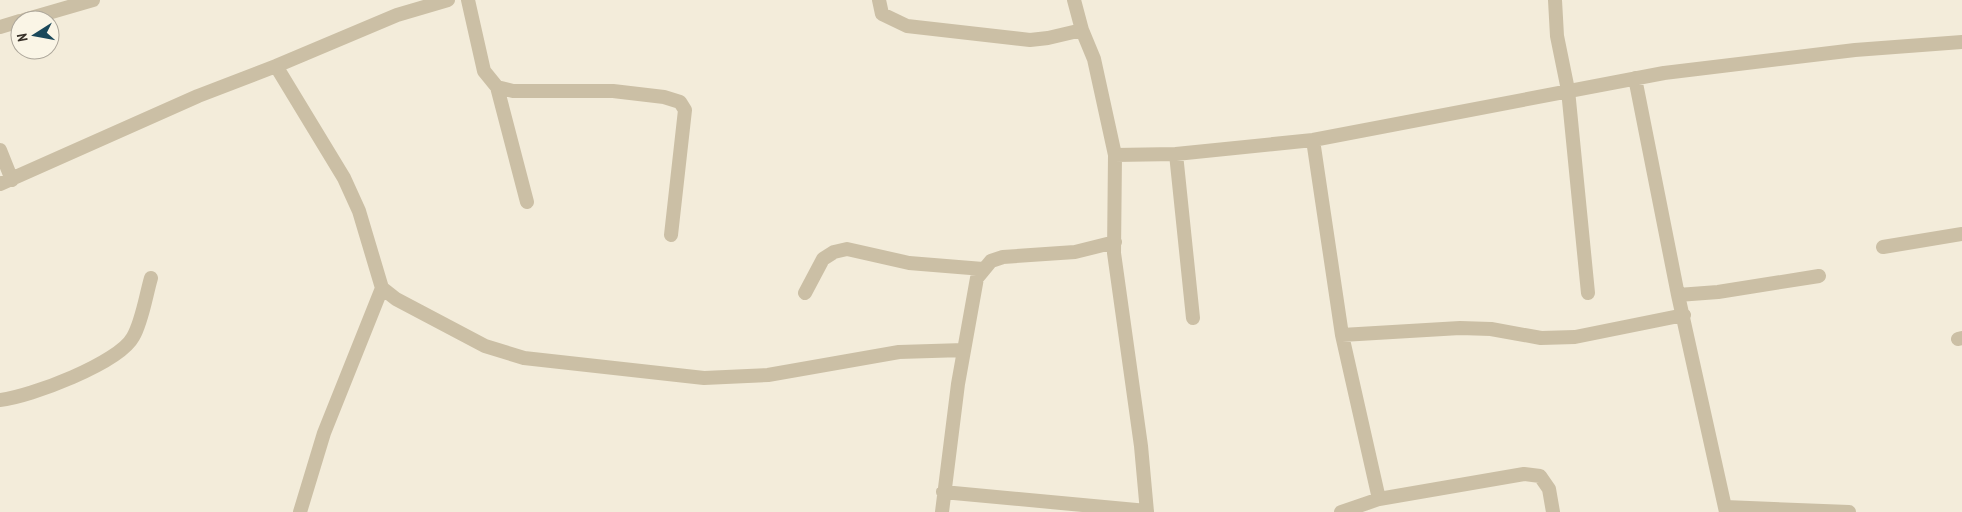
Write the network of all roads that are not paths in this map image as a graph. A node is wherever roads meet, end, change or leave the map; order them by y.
1 (93, 0) edge
2 (448, 0) edge
3 (468, 0) edge
4 (879, 0) edge
5 (1074, 0) edge
6 (1555, 0) edge
7 (58, 10) edge
8 (1082, 30) junction
9 (1962, 42) edge
10 (276, 66) junction
11 (1635, 78) junction
12 (496, 87) junction
13 (1568, 90) junction
14 (1313, 140) junction
15 (0, 150) edge
16 (1176, 154) junction
17 (1115, 155) junction
18 (6, 182) edge
19 (527, 202) dead end
20 (1962, 234) edge
21 (671, 235) dead end
22 (1115, 242) junction
23 (1883, 247) dead end
24 (983, 269) junction
25 (1819, 276) dead end
26 (151, 278) dead end
27 (382, 288) junction
28 (805, 293) dead end
29 (1588, 293) dead end
30 (1678, 295) junction
31 (1684, 315) junction
32 (1193, 318) dead end
33 (1342, 335) junction
34 (964, 350) junction
35 (0, 400) edge
36 (944, 492) junction
37 (1379, 499) junction
38 (1364, 507) edge
39 (1726, 509) edge
40 (300, 512) edge
41 (942, 512) edge
42 (1147, 512) edge
43 (1341, 512) edge
44 (1553, 512) edge
45 (1849, 512) edge

1 - 7 street
2 - 10 street
3 - 12 street
4 - 8 street
5 - 8 street
6 - 13 street
8 - 17 street
9 - 11 street
10 - 18 street
10 - 27 street
11 - 13 street
11 - 30 street
12 - 19 street
12 - 21 street
13 - 14 street
13 - 29 street
14 - 16 street
14 - 33 street
15 - 18 street
16 - 17 street
16 - 32 street
17 - 22 street
20 - 23 street
22 - 24 street
22 - 42 street
24 - 28 street
24 - 34 street
25 - 30 street
26 - 35 street
27 - 34 street
27 - 40 street
30 - 31 street
31 - 33 street
31 - 39 street
33 - 37 street
34 - 36 street
36 - 41 street
36 - 42 street
37 - 38 street
37 - 44 street
38 - 43 street
39 - 45 street

